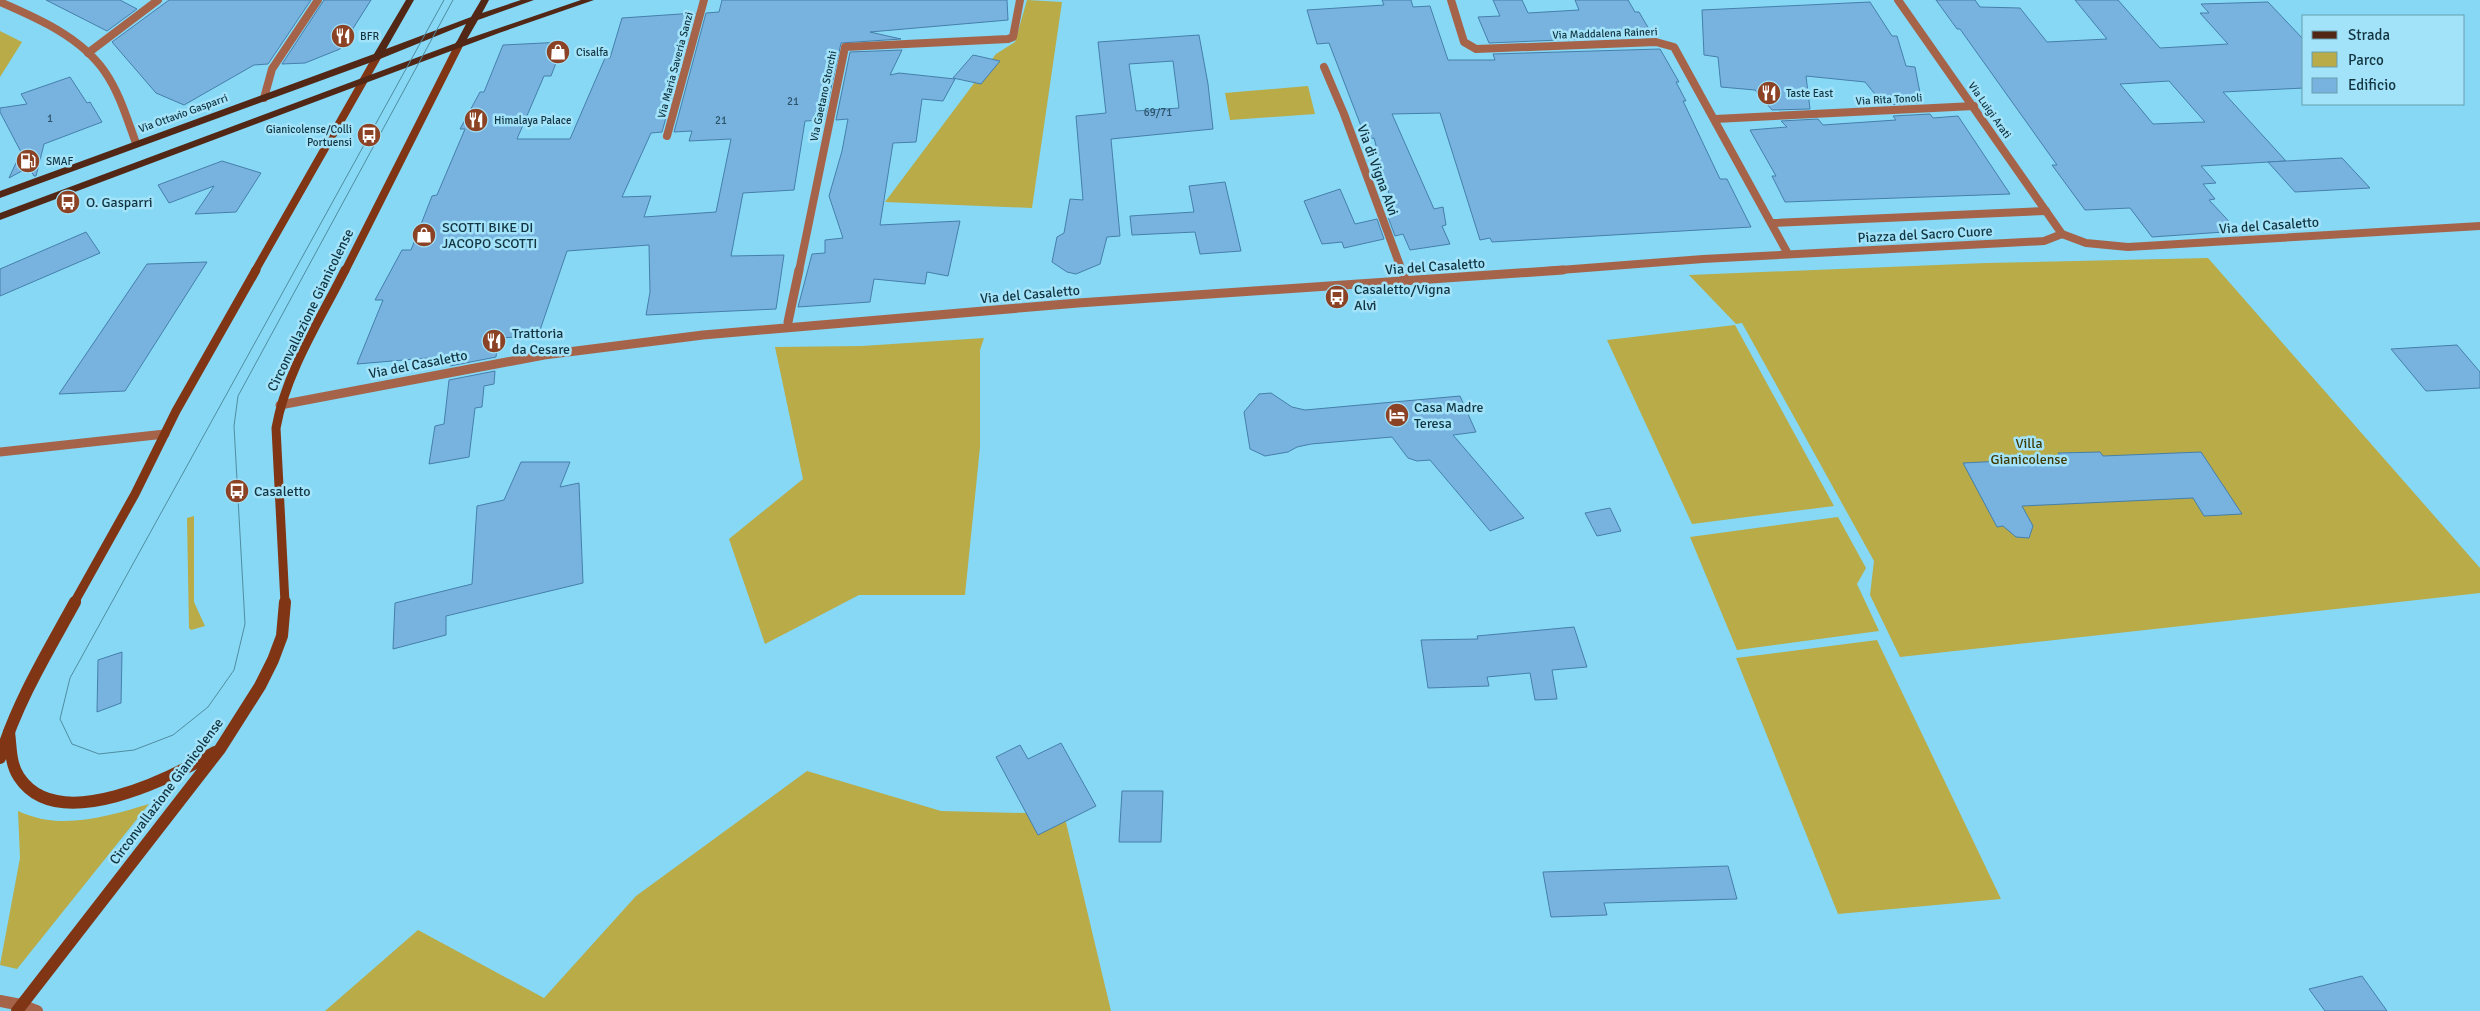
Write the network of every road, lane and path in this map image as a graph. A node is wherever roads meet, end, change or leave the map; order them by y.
1 (158, 0) edge
2 (318, 0) edge
3 (410, 0) edge
4 (485, 0) edge
5 (530, 0) edge
6 (590, 0) edge
7 (704, 0) edge
8 (1020, 0) edge
9 (1451, 0) edge
10 (1898, 0) edge
11 (0, 2) edge
12 (473, 19) junction
13 (459, 45) junction
14 (88, 53) junction
15 (376, 57) junction
16 (1324, 67) dead end
17 (362, 82) junction
18 (264, 98) junction
19 (1974, 106) junction
20 (1716, 119) junction
21 (667, 136) dead end
22 (136, 143) junction
23 (0, 196) edge
24 (2046, 211) junction
25 (0, 217) edge
26 (1772, 223) junction
27 (2480, 226) edge
28 (2062, 234) junction
29 (1788, 254) junction
30 (1406, 282) junction
31 (788, 322) dead end
32 (280, 406) junction
33 (165, 434) junction
34 (0, 452) edge
35 (9, 728) junction
36 (220, 749) junction
37 (0, 758) edge
38 (0, 1001) edge
39 (19, 1008) edge
40 (37, 1011) edge

1 - 14 street
2 - 18 street
3 - 15 main road
4 - 12 main road, Circonvallazione Gianicolense
5 - 12 main road
6 - 13 main road
7 - 21 street, Via Maria Saveria Sanzi
8 - 31 street, Via Gaetano Storchi
9 - 20 street, Via Maddalena Raineri
10 - 19 street, Via Luigi Arati
11 - 14 street
12 - 13 main road, Circonvallazione Gianicolense
12 - 15 main road
13 - 17 main road
13 - 32 main road, Circonvallazione Gianicolense
14 - 22 street
15 - 17 main road
15 - 18 main road, Via Ottavio Gasparri
16 - 30 street, Via di Vigna Alvi
17 - 25 main road
17 - 33 main road
18 - 22 main road, Via Ottavio Gasparri
19 - 20 street, Via Rita Tonoli
19 - 24 street, Via Luigi Arati
20 - 26 street, Via Maddalena Raineri
22 - 23 main road, Via Ottavio Gasparri
24 - 26 street, Piazza del Sacro Cuore
24 - 28 street, Via Luigi Arati
26 - 29 street, Via Maddalena Raineri
27 - 28 street, Via del Casaletto
28 - 29 street, Piazza del Sacro Cuore
29 - 30 street, Via del Casaletto
30 - 32 street, Via del Casaletto
32 - 36 main road, Circonvallazione Gianicolense
33 - 34 street
33 - 35 main road
35 - 36 main road
35 - 37 main road
36 - 39 main road, Circonvallazione Gianicolense
38 - 39 street
39 - 40 street

